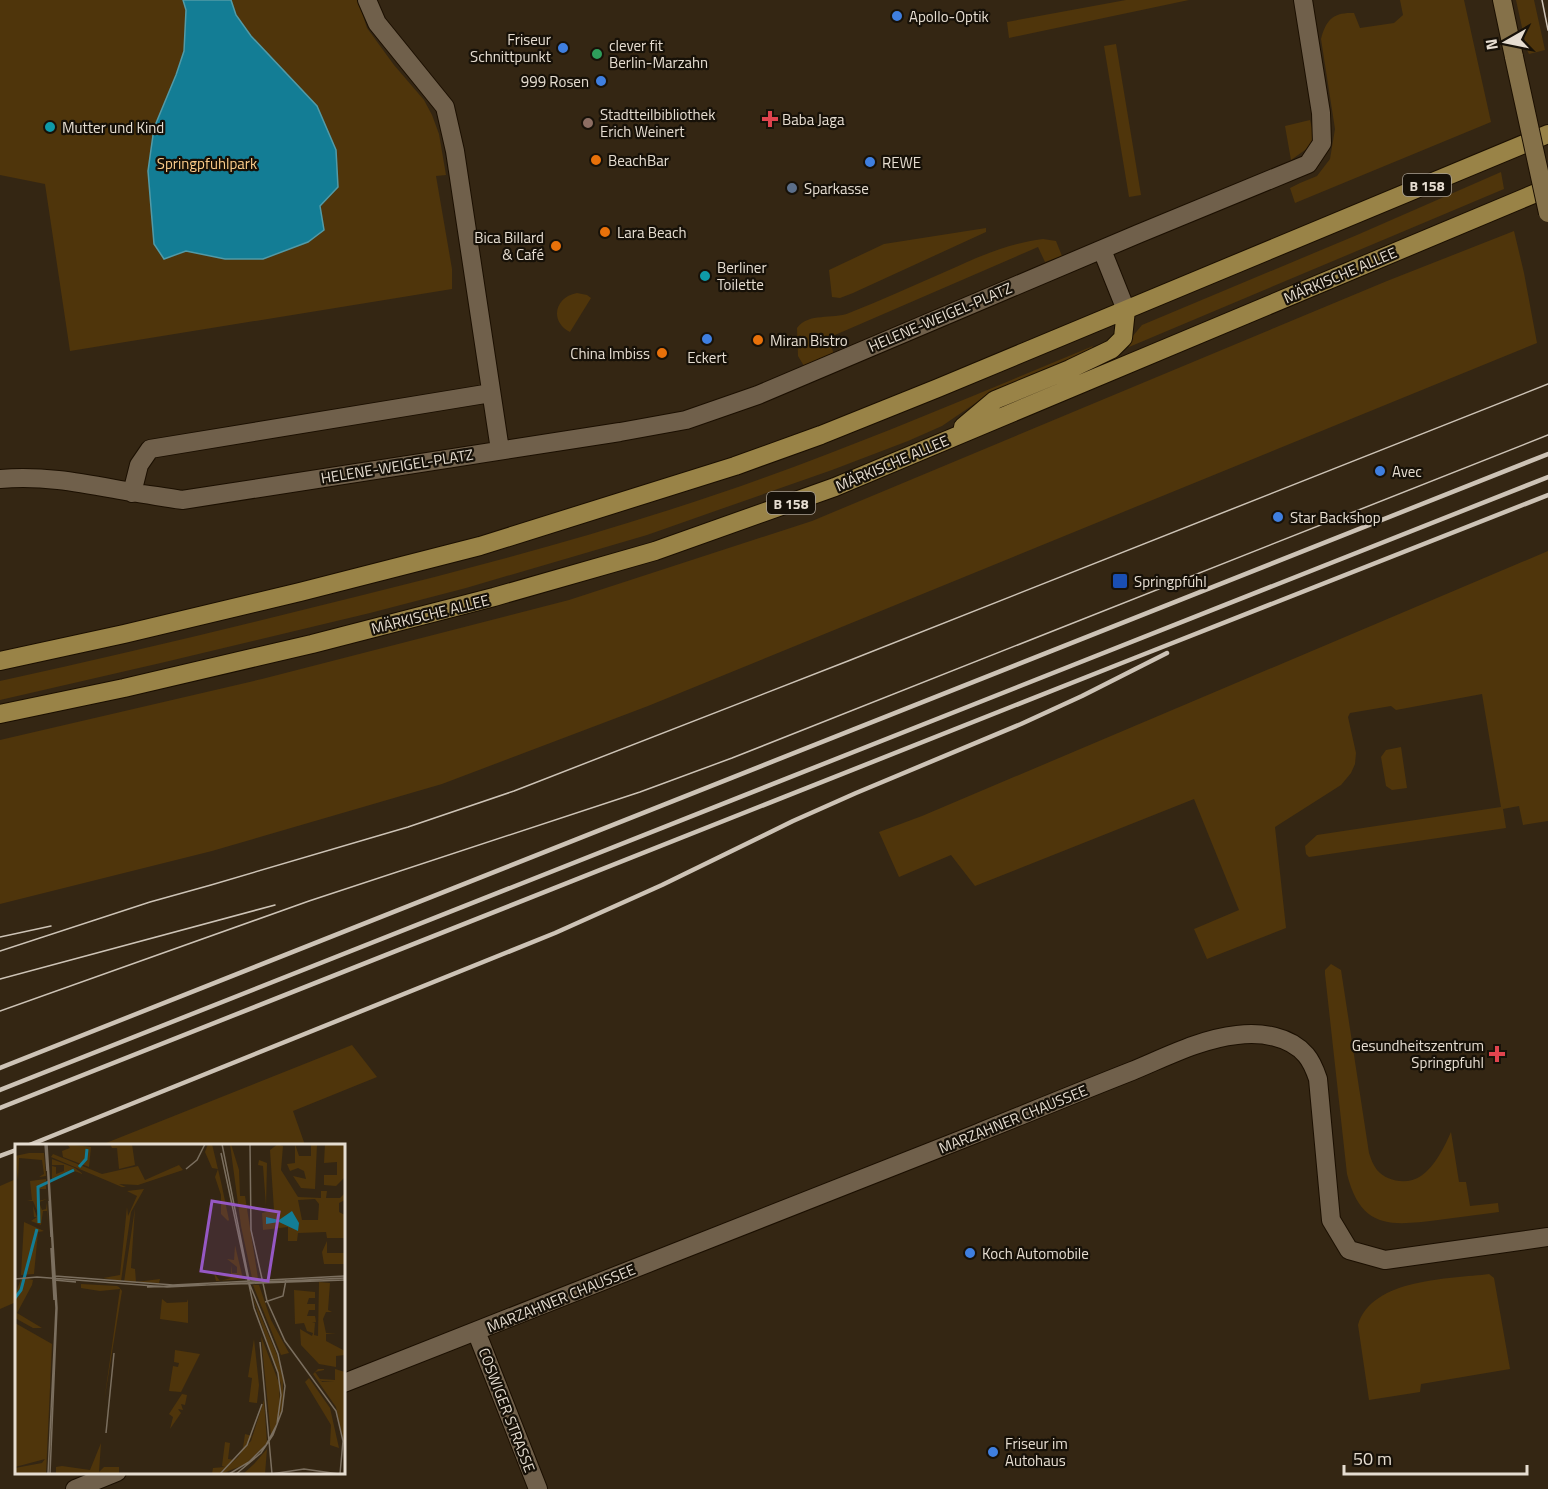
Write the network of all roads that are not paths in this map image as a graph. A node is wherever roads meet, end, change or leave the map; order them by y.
1 (367, 0) edge
2 (1304, 0) edge
3 (1502, 0) edge
4 (1548, 134) edge
5 (1548, 188) edge
6 (1548, 213) edge
7 (1102, 250) junction
8 (1126, 310) junction
9 (491, 393) junction
10 (950, 438) junction
11 (500, 450) junction
12 (0, 479) edge
13 (132, 493) junction
14 (0, 661) edge
15 (0, 714) edge
16 (1548, 1237) edge
17 (476, 1331) junction
18 (345, 1383) edge
19 (114, 1474) edge
20 (75, 1489) edge
21 (538, 1489) edge

1 - 9 street
2 - 7 street, HELENE-WEIGEL-PLATZ
3 - 6 main road, bridge
4 - 8 main road, B 158
5 - 10 main road, MÄRKISCHE ALLEE / B 158
7 - 8 street
7 - 11 street, HELENE-WEIGEL-PLATZ
8 - 10 main road
8 - 14 main road, B 158
9 - 11 street
9 - 13 street
10 - 15 main road, MÄRKISCHE ALLEE / B 158
11 - 13 street, HELENE-WEIGEL-PLATZ
12 - 13 street
16 - 17 street, MARZAHNER CHAUSSEE
17 - 18 street, MARZAHNER CHAUSSEE
17 - 21 street, COSWIGER STRASSE
19 - 20 street

